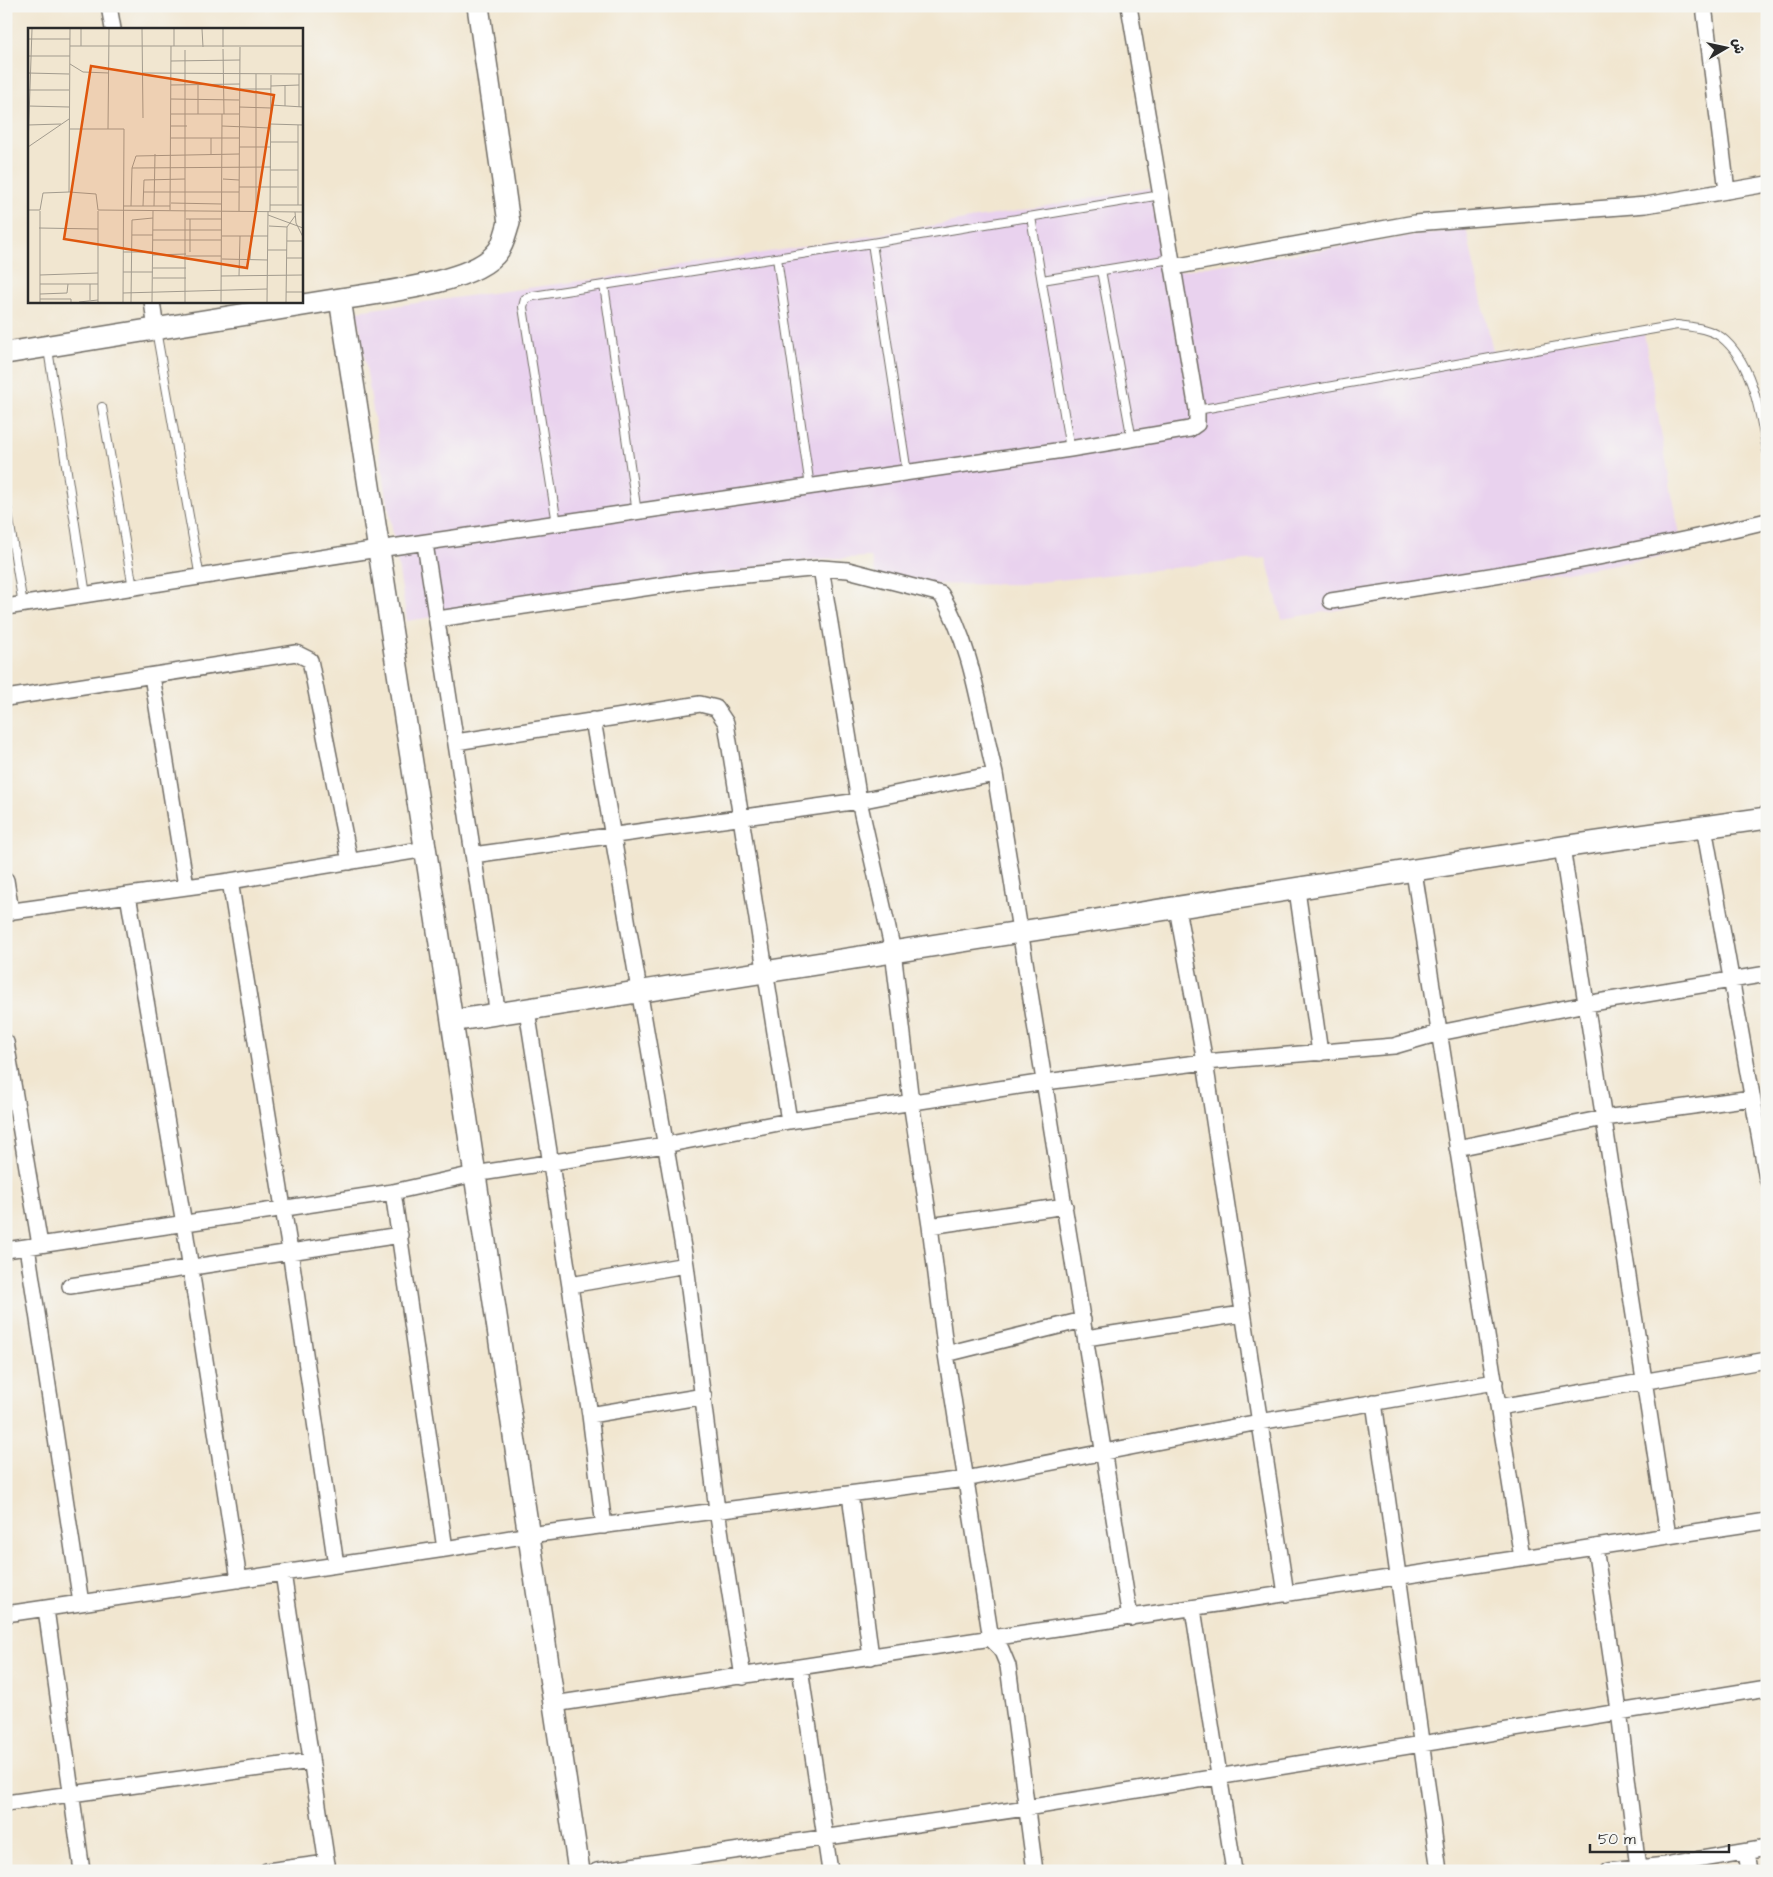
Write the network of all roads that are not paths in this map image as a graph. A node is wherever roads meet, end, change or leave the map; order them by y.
1 (110, 6) edge
2 (478, 6) edge
3 (1129, 6) edge
4 (1704, 6) edge
5 (113, 28) edge
6 (1767, 184) edge
7 (1728, 191) junction
8 (1161, 195) junction
9 (1031, 216) junction
10 (872, 243) junction
11 (777, 258) junction
12 (1172, 263) junction
13 (1101, 270) junction
14 (1042, 280) junction
15 (604, 285) junction
16 (340, 299) junction
17 (152, 302) edge
18 (156, 330) junction
19 (48, 347) junction
20 (6, 353) edge
21 (102, 407) dead end
22 (1197, 410) junction
23 (1132, 440) junction
24 (1070, 449) junction
25 (1767, 451) edge
26 (907, 473) junction
27 (810, 487) junction
28 (6, 501) edge
29 (637, 513) junction
30 (1767, 521) edge
31 (557, 524) junction
32 (425, 544) junction
33 (378, 549) junction
34 (821, 568) junction
35 (200, 578) junction
36 (133, 588) junction
37 (86, 595) junction
38 (1331, 601) dead end
39 (23, 605) junction
40 (6, 607) edge
41 (438, 619) junction
42 (152, 676) junction
43 (6, 698) edge
44 (593, 720) junction
45 (456, 742) junction
46 (995, 774) junction
47 (859, 801) junction
48 (741, 818) junction
49 (1767, 818) edge
50 (1704, 827) junction
51 (613, 836) junction
52 (1562, 848) junction
53 (426, 849) junction
54 (473, 856) junction
55 (350, 862) junction
56 (1414, 872) junction
57 (6, 880) edge
58 (230, 881) junction
59 (186, 886) junction
60 (1297, 890) junction
61 (128, 895) junction
62 (1177, 908) junction
63 (9, 912) edge
64 (1022, 933) junction
65 (893, 951) junction
66 (766, 973) junction
67 (1767, 974) edge
68 (1732, 981) junction
69 (638, 993) junction
70 (1586, 1004) junction
71 (527, 1010) junction
72 (498, 1015) junction
73 (452, 1020) junction
74 (1439, 1033) junction
75 (6, 1042) edge
76 (1320, 1053) junction
77 (1205, 1062) junction
78 (1045, 1082) junction
79 (1752, 1098) junction
80 (911, 1102) junction
81 (1604, 1118) junction
82 (789, 1121) junction
83 (665, 1145) junction
84 (1457, 1148) junction
85 (551, 1163) junction
86 (474, 1174) junction
87 (1767, 1180) edge
88 (393, 1192) junction
89 (1065, 1206) junction
90 (282, 1207) junction
91 (184, 1224) junction
92 (930, 1226) junction
93 (400, 1235) junction
94 (33, 1246) junction
95 (6, 1250) edge
96 (290, 1251) junction
97 (686, 1265) junction
98 (190, 1267) junction
99 (570, 1285) junction
100 (70, 1286) dead end
101 (1242, 1314) junction
102 (1083, 1320) junction
103 (1086, 1338) junction
104 (946, 1354) junction
105 (1767, 1360) edge
106 (1495, 1382) junction
107 (1645, 1382) junction
108 (704, 1396) junction
109 (1374, 1402) junction
110 (1499, 1406) junction
111 (590, 1415) junction
112 (1259, 1422) junction
113 (1104, 1453) junction
114 (965, 1479) junction
115 (850, 1494) junction
116 (717, 1510) junction
117 (1767, 1521) edge
118 (604, 1526) junction
119 (529, 1535) junction
120 (1668, 1536) junction
121 (1595, 1548) junction
122 (445, 1549) junction
123 (1522, 1558) junction
124 (336, 1565) junction
125 (282, 1573) junction
126 (1398, 1577) junction
127 (239, 1580) junction
128 (1286, 1594) junction
129 (81, 1604) junction
130 (46, 1609) junction
131 (1193, 1609) junction
132 (6, 1614) edge
133 (1130, 1618) junction
134 (991, 1639) junction
135 (871, 1657) junction
136 (800, 1668) junction
137 (743, 1677) junction
138 (1767, 1688) edge
139 (554, 1704) junction
140 (1619, 1711) junction
141 (1422, 1743) junction
142 (311, 1761) junction
143 (1220, 1775) junction
144 (72, 1794) junction
145 (6, 1803) edge
146 (1026, 1808) junction
147 (825, 1837) junction
148 (1767, 1848) edge
149 (1746, 1852) junction
150 (327, 1867) edge
151 (1638, 1868) junction
152 (1666, 1868) edge
153 (82, 1871) edge
154 (267, 1871) edge
155 (579, 1871) edge
156 (597, 1871) edge
157 (830, 1871) edge
158 (1035, 1871) edge
159 (1234, 1871) edge
160 (1439, 1871) edge
161 (1609, 1871) edge
162 (1750, 1871) edge

1 - 5 street
2 - 16 street
3 - 8 street
4 - 7 street
6 - 7 street
7 - 12 street
8 - 9 lane
8 - 12 street
9 - 10 lane
9 - 14 lane
10 - 11 lane
10 - 26 lane
11 - 15 lane
11 - 27 lane
12 - 13 lane
12 - 22 street
13 - 14 lane
13 - 23 lane
14 - 24 lane
15 - 29 lane
15 - 31 lane
16 - 18 street
16 - 33 street
17 - 18 street
18 - 19 street
18 - 35 lane
19 - 20 street
19 - 37 lane
21 - 36 lane
22 - 23 street
22 - 25 lane
23 - 24 street
24 - 26 street
26 - 27 street
27 - 29 street
28 - 39 lane
29 - 31 street
30 - 38 street
31 - 32 street
32 - 33 street
32 - 41 street
33 - 35 street
33 - 53 street
34 - 41 street
34 - 46 street
34 - 47 street
35 - 36 street
36 - 37 street
37 - 39 street
39 - 40 street
41 - 45 street
42 - 43 street
42 - 55 street
42 - 59 street
44 - 45 street
44 - 48 street
44 - 51 street
45 - 54 street
46 - 47 street
46 - 64 street
47 - 48 street
47 - 65 street
48 - 51 street
48 - 66 street
49 - 50 street
50 - 52 street
50 - 68 street
51 - 54 street
51 - 69 street
52 - 56 street
52 - 70 street
53 - 55 street
53 - 73 street
54 - 72 street
55 - 58 street
56 - 60 street
56 - 74 street
57 - 63 street
58 - 59 street
58 - 90 street
59 - 61 street
60 - 62 street
60 - 76 street
61 - 63 street
61 - 91 street
62 - 64 street
62 - 77 street
64 - 65 street
64 - 78 street
65 - 66 street
65 - 80 street
66 - 69 street
66 - 82 street
67 - 68 street
68 - 70 street
68 - 79 street
69 - 71 street
69 - 83 street
70 - 74 street
70 - 81 street
71 - 72 street
71 - 85 street
72 - 73 street
73 - 86 street
74 - 76 street
74 - 84 street
75 - 94 street
76 - 77 street
77 - 78 street
77 - 101 street
78 - 80 street
78 - 89 street
79 - 81 street
79 - 87 street
80 - 82 street
80 - 92 street
81 - 84 street
81 - 107 street
82 - 83 street
83 - 85 street
83 - 97 street
84 - 106 street
85 - 86 street
85 - 99 street
86 - 88 street
86 - 119 street
88 - 90 street
88 - 93 street
89 - 92 street
89 - 102 street
90 - 91 street
90 - 96 street
91 - 94 street
91 - 98 street
92 - 104 street
93 - 96 street
93 - 122 street
94 - 95 street
94 - 129 street
96 - 98 street
96 - 124 street
97 - 99 street
97 - 108 street
98 - 100 street
98 - 127 street
99 - 111 street
101 - 103 street
101 - 112 street
102 - 103 street
102 - 104 street
103 - 113 street
104 - 114 street
105 - 107 street
106 - 109 street
106 - 110 street
107 - 110 street
107 - 120 street
108 - 111 street
108 - 116 street
109 - 112 street
109 - 126 street
110 - 123 street
111 - 118 street
112 - 113 street
112 - 128 street
113 - 114 street
113 - 133 street
114 - 115 street
114 - 134 street
115 - 116 street
115 - 135 street
116 - 118 street
116 - 137 street
117 - 120 street
118 - 119 street
119 - 122 street
119 - 139 street
120 - 121 street
121 - 123 street
121 - 140 street
122 - 124 street
123 - 126 street
124 - 125 street
125 - 127 street
125 - 142 street
126 - 128 street
126 - 141 street
127 - 129 street
128 - 131 street
129 - 130 street
130 - 132 street
130 - 144 street
131 - 133 street
131 - 143 street
133 - 134 street
134 - 135 street
134 - 146 street
135 - 136 street
136 - 137 street
136 - 147 street
137 - 139 street
138 - 140 street
139 - 155 street
140 - 141 street
140 - 151 street
141 - 143 street
141 - 160 street
142 - 144 street
142 - 150 street
143 - 146 street
143 - 159 street
144 - 145 street
144 - 153 street
146 - 147 street
146 - 158 street
147 - 156 street
147 - 157 street
148 - 149 street
149 - 152 street
149 - 162 street
150 - 154 street
151 - 152 street
151 - 161 street

